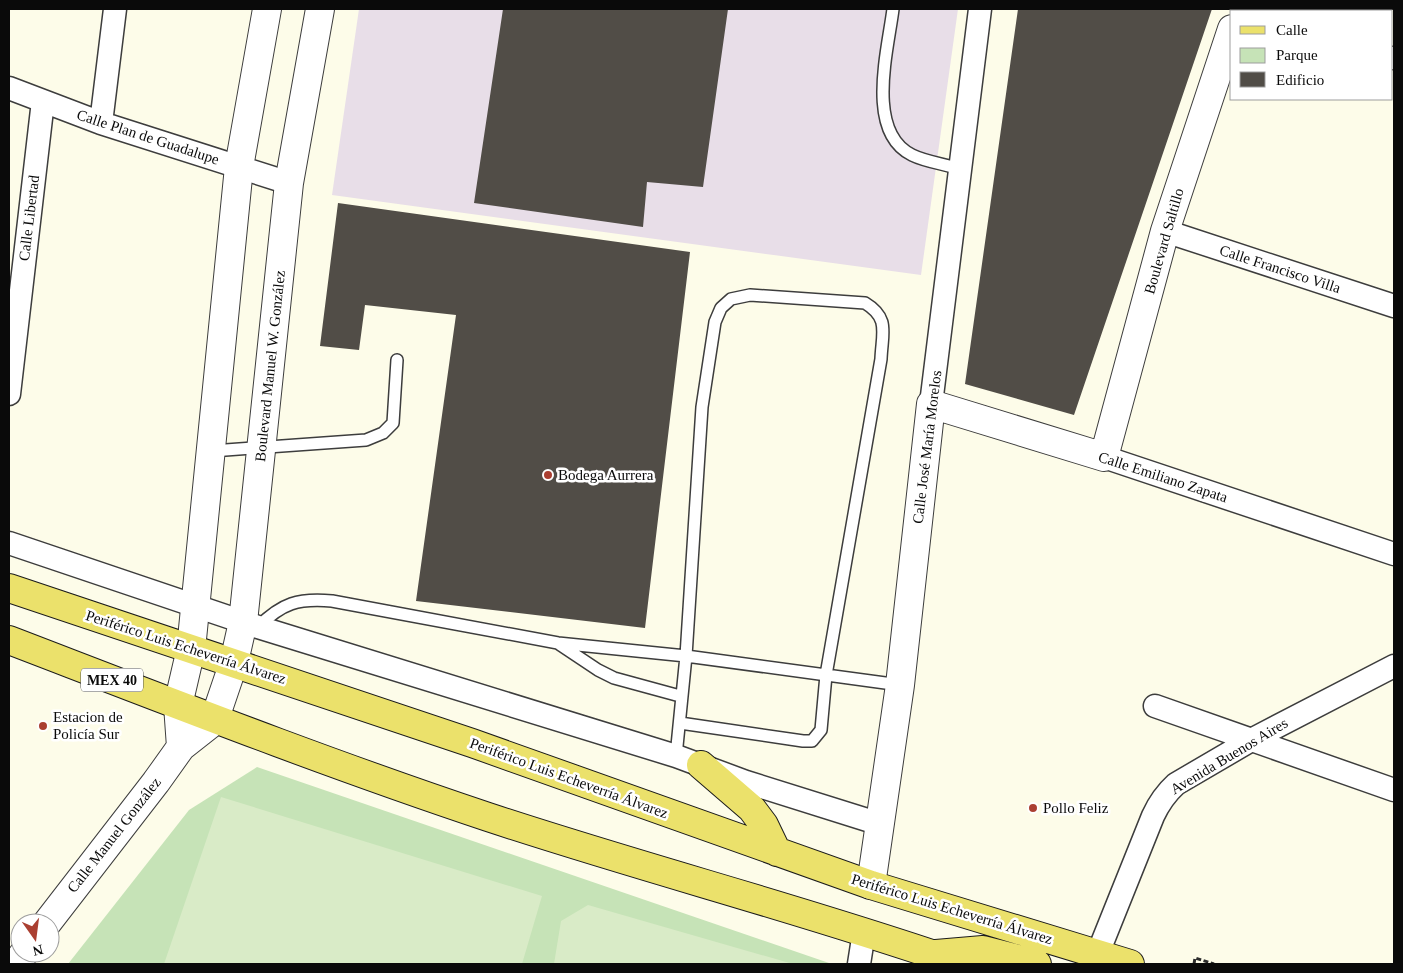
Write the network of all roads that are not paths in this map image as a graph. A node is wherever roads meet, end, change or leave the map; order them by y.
1 (115, 9) edge
2 (267, 9) edge
3 (320, 9) edge
4 (893, 9) edge
5 (980, 9) edge
6 (1230, 35) edge
7 (9, 88) edge
8 (42, 101) junction
9 (101, 123) junction
10 (240, 168) junction
11 (960, 168) junction
12 (289, 183) junction
13 (1165, 231) junction
14 (1394, 306) edge
15 (397, 360) dead end
16 (9, 394) edge
17 (931, 404) junction
18 (262, 449) junction
19 (212, 451) junction
20 (1104, 457) junction
21 (9, 544) edge
22 (1394, 554) edge
23 (9, 588) edge
24 (196, 606) junction
25 (251, 625) junction
26 (9, 640) edge
27 (558, 643) junction
28 (191, 649) junction
29 (686, 656) junction
30 (234, 662) junction
31 (1394, 666) edge
32 (826, 675) junction
33 (900, 685) junction
34 (680, 696) junction
35 (178, 705) junction
36 (1155, 706) dead end
37 (214, 720) junction
38 (680, 723) junction
39 (1253, 739) junction
40 (181, 747) junction
41 (688, 761) junction
42 (1394, 790) edge
43 (880, 824) junction
44 (777, 852) junction
45 (871, 885) junction
46 (55, 913) edge
47 (864, 932) junction
48 (932, 954) junction
49 (1094, 959) edge
50 (859, 964) edge
51 (961, 964) edge
52 (1037, 964) edge
53 (1130, 964) edge

1 - 9 street
2 - 10 street
3 - 12 street, Boulevard Manuel W. González
4 - 11 lane
5 - 11 street, Calle José María Morelos
6 - 13 street, Boulevard Saltillo
7 - 8 street, Calle Plan de Guadalupe
8 - 9 street, Calle Plan de Guadalupe
8 - 16 street, Calle Libertad
9 - 10 street, Calle Plan de Guadalupe
10 - 12 street, Calle Plan de Guadalupe
10 - 19 street
11 - 17 street, Calle José María Morelos
12 - 18 street, Boulevard Manuel W. González
13 - 14 street, Calle Francisco Villa
13 - 20 street, Boulevard Saltillo
15 - 18 lane
17 - 20 street, Calle Emiliano Zapata
17 - 33 street, Calle José María Morelos
18 - 19 lane
18 - 25 street, Boulevard Manuel W. González
19 - 24 street
20 - 22 street, Calle Emiliano Zapata
21 - 24 street
23 - 28 main road, Periférico Luis Echeverría Álvarez
24 - 25 street
24 - 28 street
25 - 27 lane
25 - 30 street, Boulevard Manuel W. González
25 - 41 street
26 - 35 main road, MEX 40
27 - 29 lane
27 - 34 lane
28 - 30 main road, Periférico Luis Echeverría Álvarez
28 - 35 street
29 - 32 lane
29 - 32 lane
29 - 34 lane
30 - 37 street, Boulevard Manuel W. González
30 - 44 main road, Periférico Luis Echeverría Álvarez
31 - 39 street, Avenida Buenos Aires
32 - 33 lane
32 - 38 lane
33 - 43 street, Calle José María Morelos
34 - 38 lane
35 - 37 main road, MEX 40
35 - 40 street
36 - 39 street
37 - 40 street, Calle Manuel González
37 - 47 main road
38 - 41 lane
39 - 42 street
39 - 49 street, Avenida Buenos Aires
40 - 46 street, Calle Manuel González
41 - 43 street
41 - 44 main road
43 - 45 street, Calle José María Morelos
44 - 45 main road, Periférico Luis Echeverría Álvarez
45 - 49 main road, Periférico Luis Echeverría Álvarez
47 - 48 main road
47 - 50 street
48 - 51 main road
48 - 52 main road
49 - 53 main road, Periférico Luis Echeverría Álvarez

